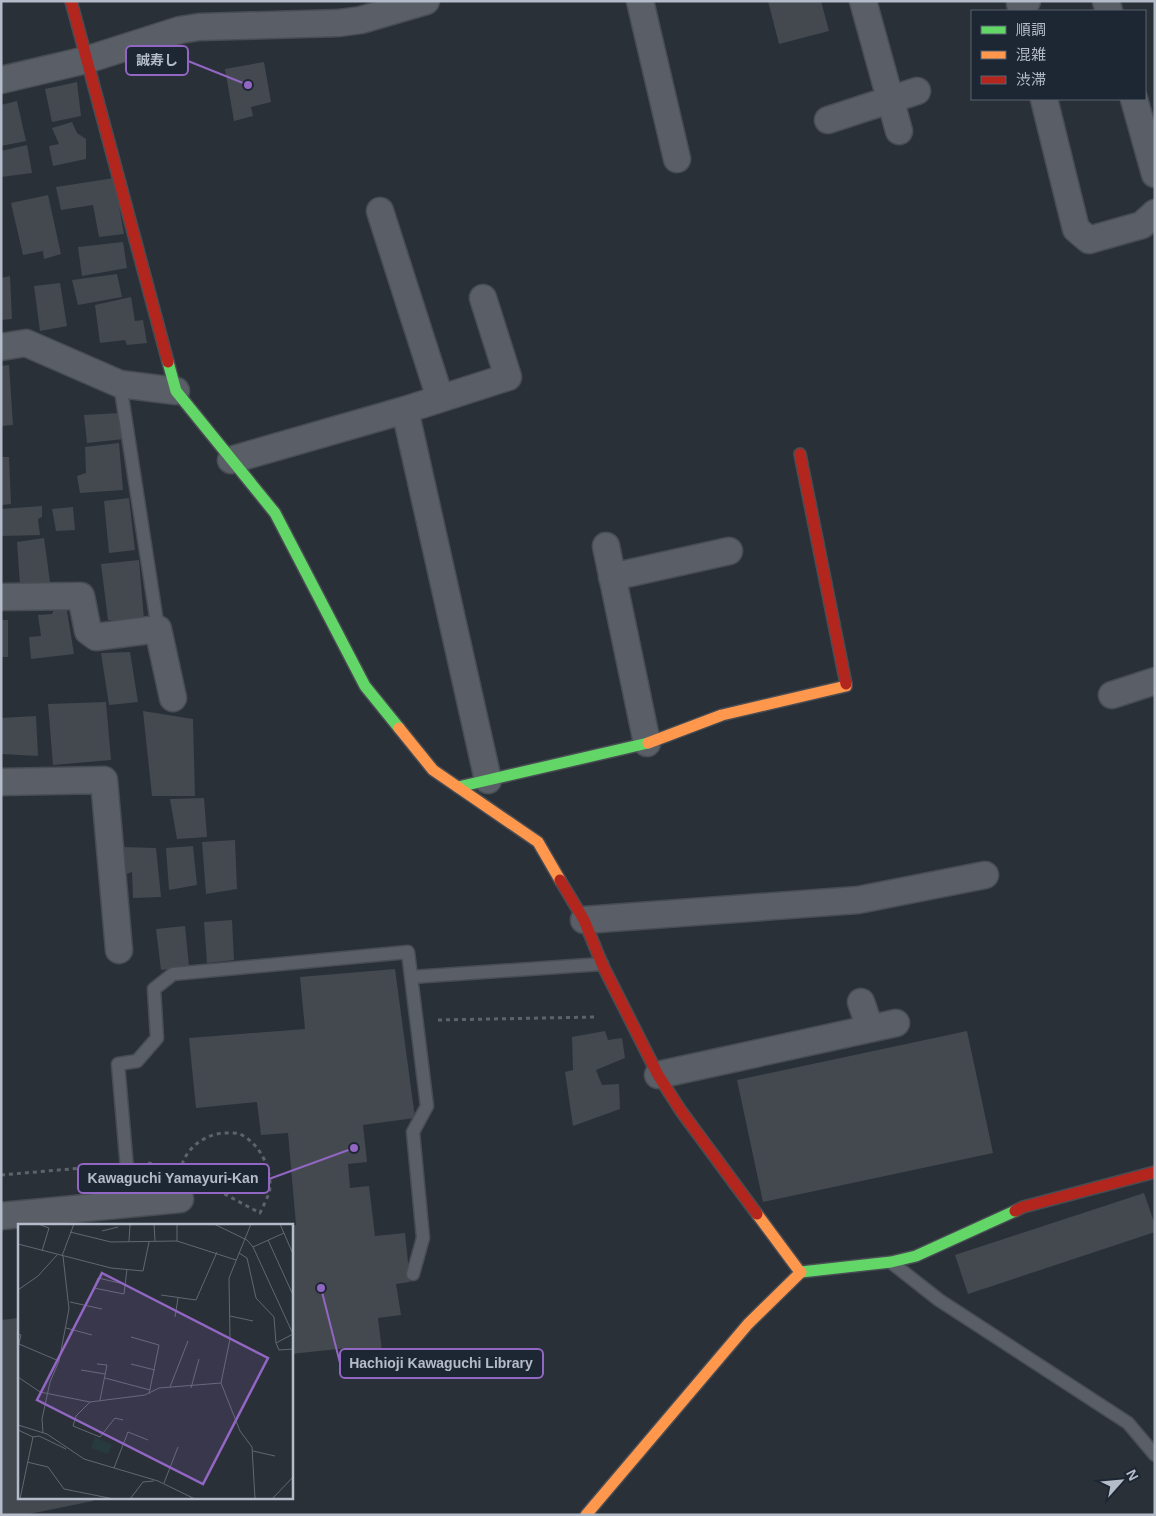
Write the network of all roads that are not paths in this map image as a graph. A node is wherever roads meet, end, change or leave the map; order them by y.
1 (71, 1) edge
2 (426, 1) edge
3 (640, 1) edge
4 (863, 1) edge
5 (1027, 1) edge
6 (1022, 10) edge
7 (359, 11) edge
8 (86, 60) junction
9 (1, 80) edge
10 (917, 91) dead end
11 (890, 100) junction
12 (1044, 100) edge
13 (1134, 100) edge
14 (828, 120) dead end
15 (899, 131) dead end
16 (677, 159) dead end
17 (1155, 174) edge
18 (380, 212) dead end
19 (1155, 213) edge
20 (483, 298) dead end
21 (1, 347) edge
22 (120, 384) junction
23 (176, 392) junction
24 (440, 398) junction
25 (405, 410) junction
26 (800, 454) dead end
27 (231, 460) junction
28 (606, 546) dead end
29 (729, 551) dead end
30 (612, 577) junction
31 (1, 597) edge
32 (158, 629) junction
33 (1155, 681) edge
34 (1112, 695) dead end
35 (173, 698) dead end
36 (647, 743) junction
37 (488, 780) junction
38 (1, 782) edge
39 (458, 787) junction
40 (985, 876) dead end
41 (584, 920) junction
42 (119, 950) dead end
43 (602, 964) junction
44 (412, 977) junction
45 (861, 1002) dead end
46 (896, 1023) dead end
47 (870, 1028) junction
48 (658, 1075) junction
49 (1155, 1172) edge
50 (180, 1199) dead end
51 (130, 1203) junction
52 (1, 1216) edge
53 (891, 1262) junction
54 (800, 1272) junction
55 (413, 1274) dead end
56 (1155, 1455) edge
57 (586, 1515) edge

1 - 8 street
2 - 7 street
3 - 16 street
4 - 11 street
5 - 6 street
7 - 8 street
8 - 9 street
8 - 23 street
10 - 11 street
11 - 14 street
11 - 15 street
12 - 19 street
13 - 17 street
18 - 24 street
20 - 24 street
21 - 22 street
22 - 23 street
22 - 32 lane
23 - 27 street
24 - 25 street
25 - 27 street
25 - 37 street
26 - 36 street
27 - 39 street
28 - 30 street
29 - 30 street
30 - 36 street
31 - 32 street
32 - 35 street
33 - 34 street
36 - 37 street
37 - 39 street
38 - 42 street
39 - 41 street
40 - 41 street
41 - 43 street
43 - 44 lane
43 - 48 street
44 - 51 lane
44 - 55 lane
45 - 47 street
46 - 47 street
47 - 48 street
48 - 54 street
49 - 53 street
50 - 51 street
51 - 52 street
53 - 54 street
53 - 56 lane
54 - 57 street

